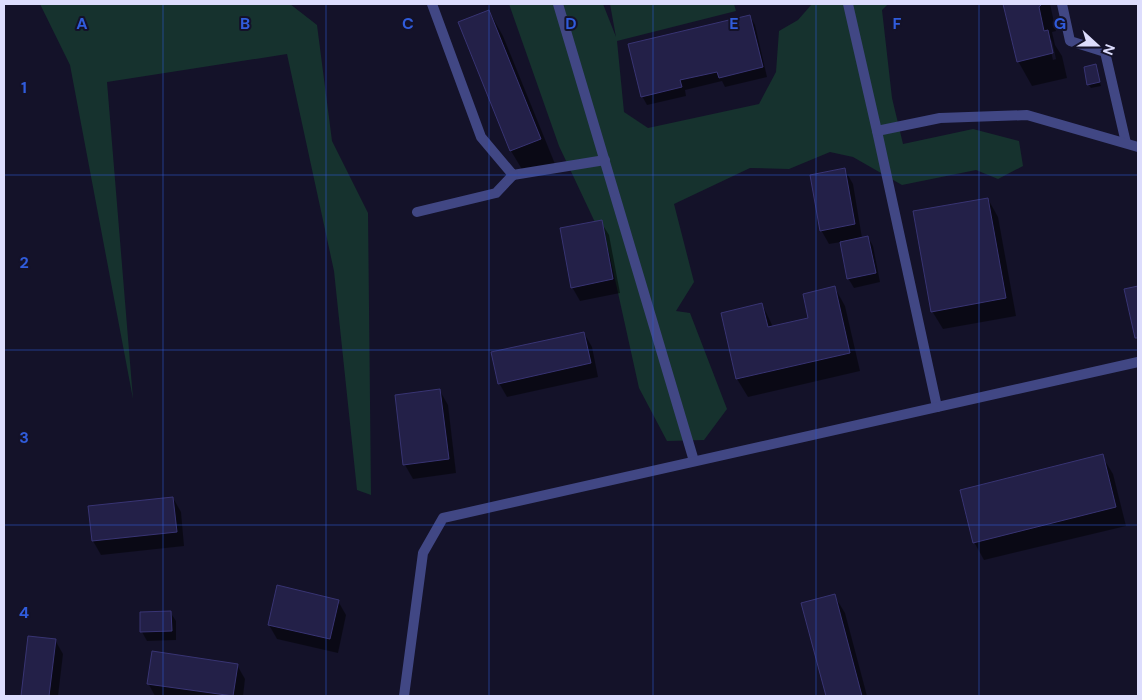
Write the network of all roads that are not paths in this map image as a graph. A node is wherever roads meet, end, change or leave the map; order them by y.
1 (432, 4) edge
2 (558, 4) edge
3 (848, 4) edge
4 (1062, 4) edge
5 (877, 131) junction
6 (1126, 143) junction
7 (1138, 147) edge
8 (605, 160) junction
9 (512, 175) junction
10 (417, 212) dead end
11 (1138, 362) edge
12 (937, 407) junction
13 (694, 461) junction
14 (404, 696) edge

1 - 9 street
2 - 8 street
3 - 5 street
4 - 6 street
5 - 6 street
5 - 12 street
6 - 7 street
8 - 9 street
8 - 13 street
9 - 10 street
11 - 12 street
12 - 13 street
13 - 14 street

